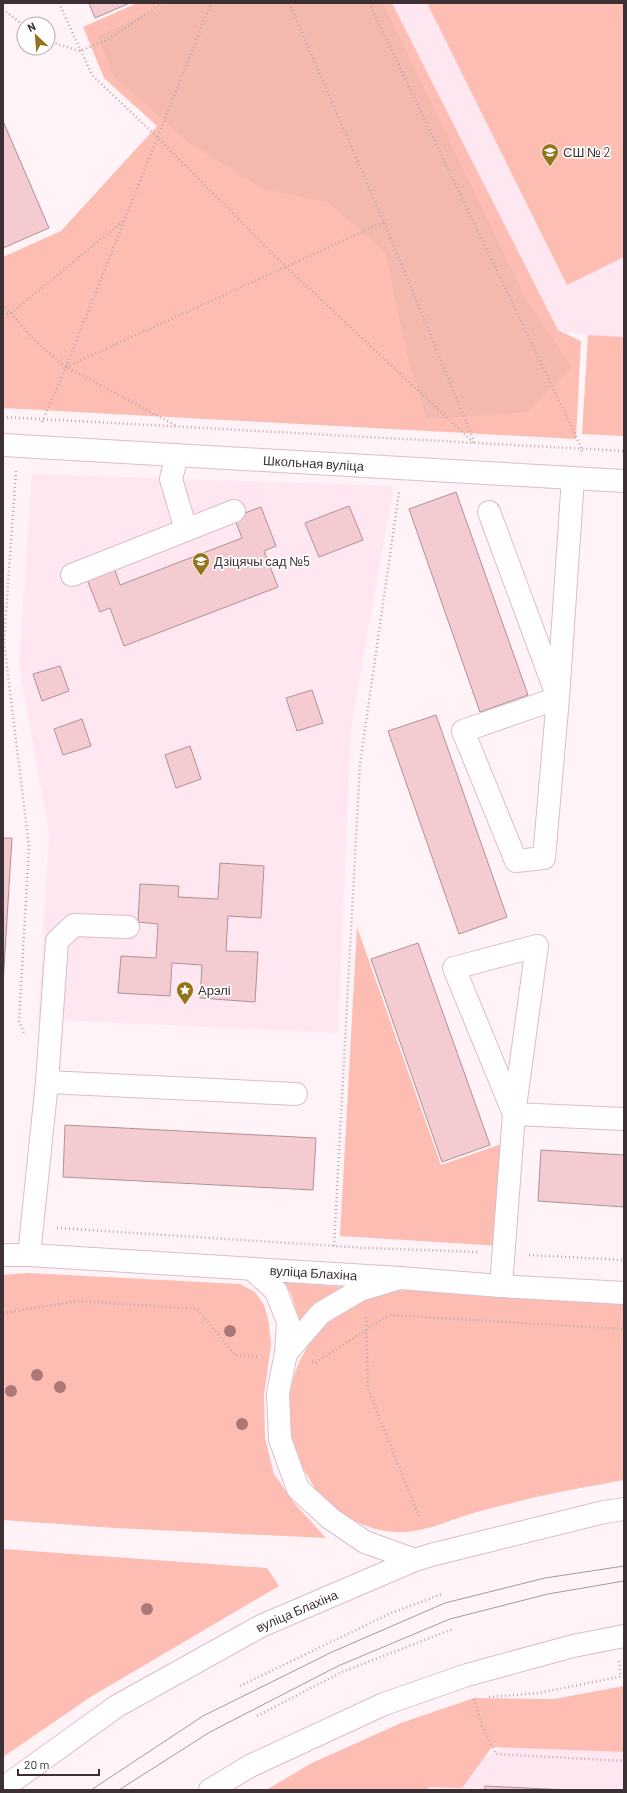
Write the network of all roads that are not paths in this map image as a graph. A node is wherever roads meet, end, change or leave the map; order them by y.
1 (3, 446) edge
2 (176, 455) junction
3 (573, 478) junction
4 (624, 481) edge
5 (234, 511) dead end
6 (489, 512) dead end
7 (186, 530) junction
8 (72, 575) dead end
9 (558, 698) junction
10 (128, 927) dead end
11 (47, 1082) junction
12 (296, 1094) dead end
13 (514, 1114) junction
14 (624, 1119) edge
15 (3, 1255) edge
16 (29, 1255) junction
17 (253, 1270) junction
18 (365, 1282) junction
19 (501, 1286) junction
20 (624, 1293) edge
21 (286, 1353) junction
22 (624, 1509) edge
23 (415, 1560) junction
24 (624, 1636) edge
25 (3, 1788) edge
26 (210, 1790) edge

1 - 2 main road, Школьная вуліца
2 - 3 main road, Школьная вуліца
2 - 7 main road
3 - 4 main road, Школьная вуліца
3 - 9 main road
5 - 7 main road
6 - 9 main road
7 - 8 main road
9 - 9 main road
10 - 11 main road
11 - 12 main road
11 - 16 main road
13 - 13 main road
13 - 14 main road
13 - 19 main road
15 - 16 main road, вуліца Блахіна
16 - 17 main road, вуліца Блахіна
17 - 18 main road, вуліца Блахіна
17 - 21 main road
18 - 19 main road
18 - 21 main road
19 - 20 main road
21 - 23 main road
22 - 23 main road, вуліца Блахіна
23 - 25 main road, вуліца Блахіна
24 - 26 main road

